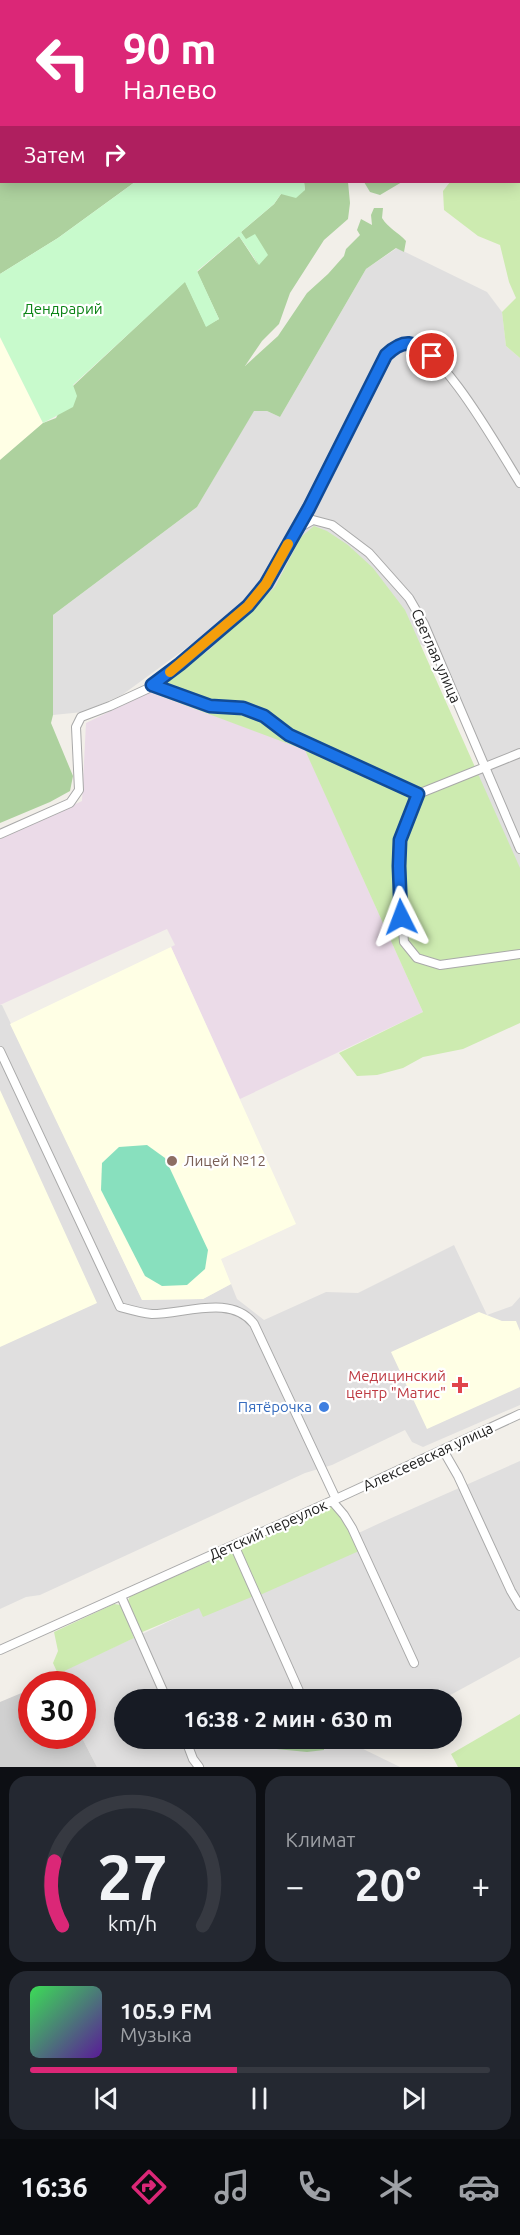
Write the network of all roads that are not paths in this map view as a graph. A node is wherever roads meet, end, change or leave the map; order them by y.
1 (520, 483) edge
2 (296, 530) junction
3 (152, 685) junction
4 (520, 753) edge
5 (484, 767) junction
6 (418, 794) junction
7 (0, 834) edge
8 (520, 849) edge
9 (520, 954) edge
10 (0, 1051) edge
11 (520, 1414) edge
12 (443, 1450) junction
13 (334, 1500) junction
14 (234, 1545) junction
15 (121, 1596) junction
16 (520, 1606) edge
17 (0, 1650) edge
18 (414, 1664) dead end
19 (162, 1689) edge
20 (298, 1689) edge
21 (189, 1749) edge
22 (199, 1767) edge

1 - 2 street
2 - 3 street
2 - 5 street, Светлая улица
3 - 6 street
3 - 7 street
4 - 5 street
5 - 6 street
5 - 8 street, Светлая улица
6 - 9 street
10 - 13 street, Детский переулок
11 - 12 street, Алексеевская улица
12 - 13 street, Алексеевская улица
12 - 16 street
13 - 14 street, Детский переулок
13 - 18 street
14 - 15 street, Детский переулок
14 - 20 street
15 - 17 street, Детский переулок
15 - 19 street
21 - 22 street

